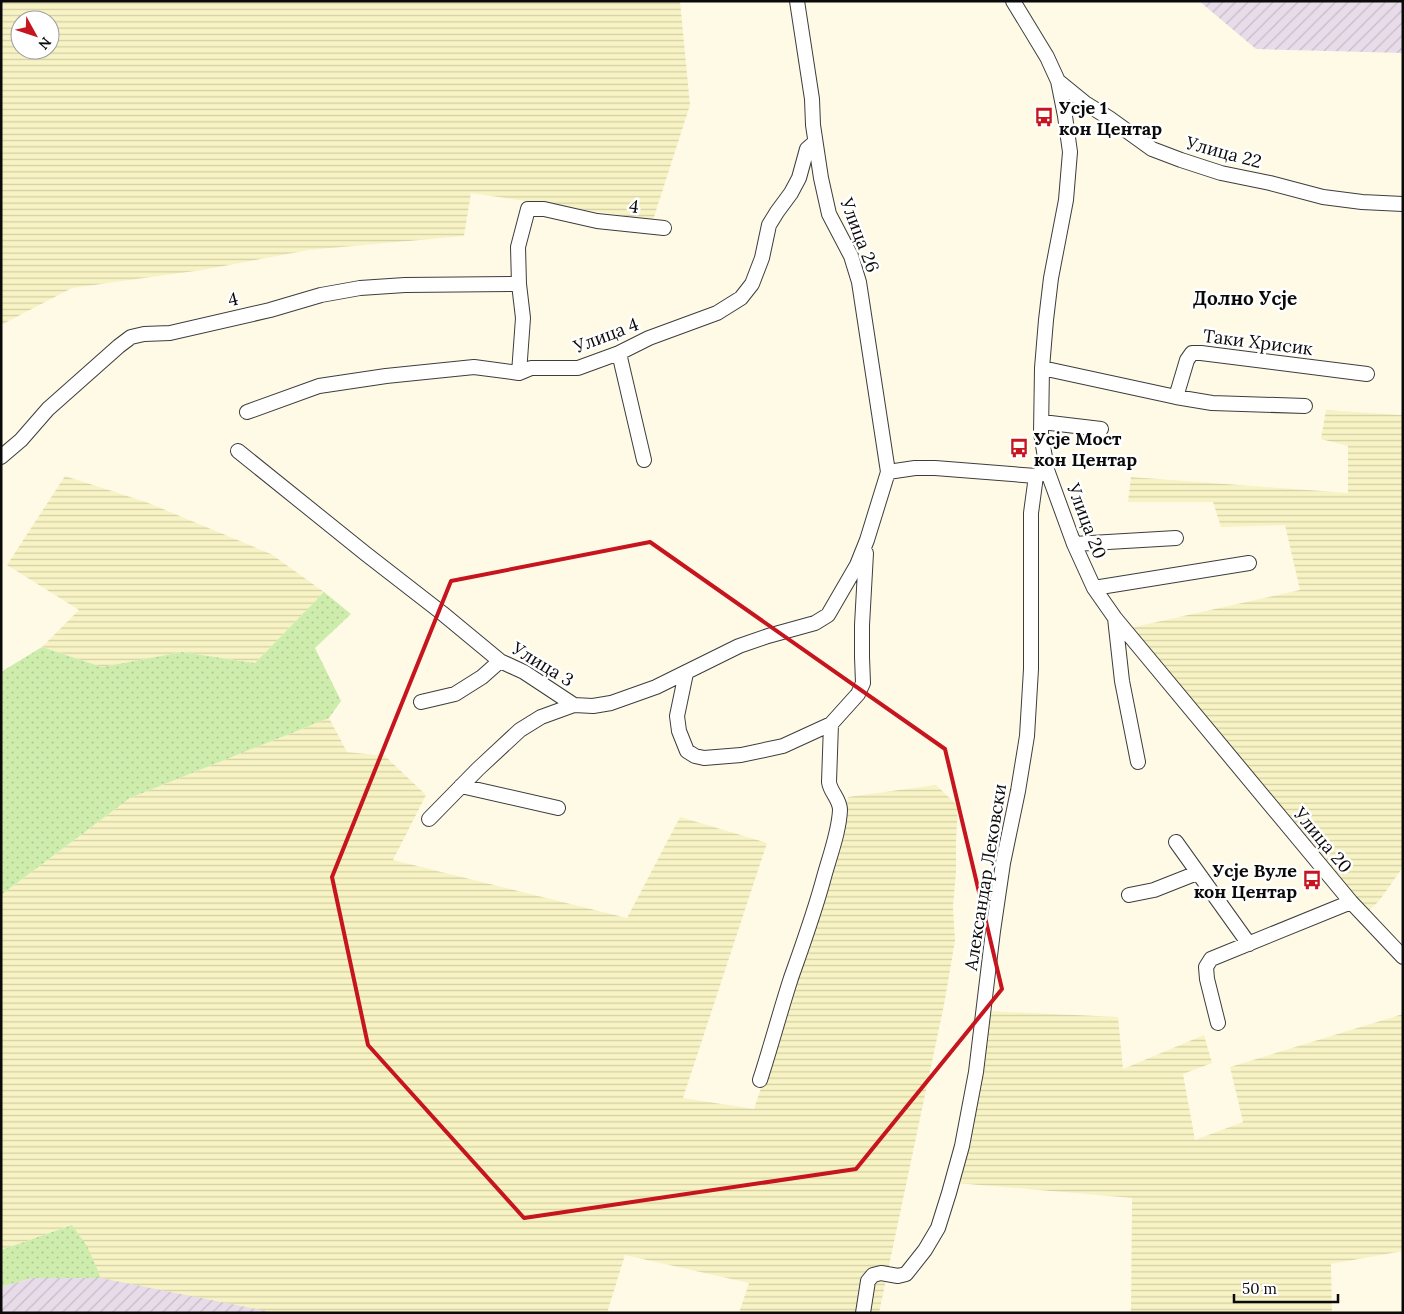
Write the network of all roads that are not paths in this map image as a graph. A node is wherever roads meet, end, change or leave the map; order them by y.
1 (797, 1) edge
2 (1013, 1) edge
3 (1058, 81) junction
4 (815, 142) junction
5 (1403, 204) edge
6 (664, 228) dead end
7 (519, 284) junction
8 (619, 353) junction
9 (1042, 368) junction
10 (519, 373) junction
11 (1367, 374) dead end
12 (1176, 398) junction
13 (1305, 406) dead end
14 (247, 412) dead end
15 (1042, 422) junction
16 (1101, 429) dead end
17 (238, 451) dead end
18 (1, 457) edge
19 (644, 460) dead end
20 (888, 472) junction
21 (1041, 473) junction
22 (1176, 538) dead end
23 (867, 540) junction
24 (1074, 544) junction
25 (1249, 563) dead end
26 (1094, 588) junction
27 (1115, 618) junction
28 (500, 662) junction
29 (686, 672) junction
30 (420, 702) dead end
31 (574, 704) junction
32 (831, 724) junction
33 (1138, 762) dead end
34 (461, 786) junction
35 (558, 808) dead end
36 (429, 819) dead end
37 (1176, 842) dead end
38 (1197, 872) junction
39 (1129, 895) dead end
40 (1351, 902) junction
41 (1248, 944) junction
42 (1403, 957) edge
43 (1218, 1023) dead end
44 (760, 1080) dead end
45 (863, 1313) edge

1 - 4 street, Улица 26
2 - 3 street, Улица 20
3 - 5 street, Улица 22
3 - 9 street, Улица 20
4 - 8 street, Улица 4
4 - 20 street, Улица 26
6 - 7 street, 4
7 - 10 street, 4
7 - 18 street, 4
8 - 10 street, Улица 4
8 - 19 street
9 - 12 street
9 - 15 street, Улица 20
10 - 14 street, Улица 4
11 - 12 street, Таки Хрисик
12 - 13 street
15 - 16 street
15 - 21 street, Улица 20
17 - 28 street, Улица 3
20 - 21 street
20 - 23 street, Улица 26
21 - 24 street, Улица 20
21 - 45 street, Александар Лековски
22 - 24 street
23 - 29 street, Улица 3
23 - 32 street
24 - 26 street, Улица 20
25 - 26 street
26 - 27 street, Улица 20
27 - 33 street
27 - 40 street, Улица 20
28 - 30 street
28 - 31 street, Улица 3
29 - 31 street, Улица 3
29 - 32 street
31 - 34 street
32 - 44 street
34 - 35 street
34 - 36 street
37 - 38 street
38 - 39 street
38 - 41 street
40 - 41 street
40 - 42 street, Улица 20
41 - 43 street

